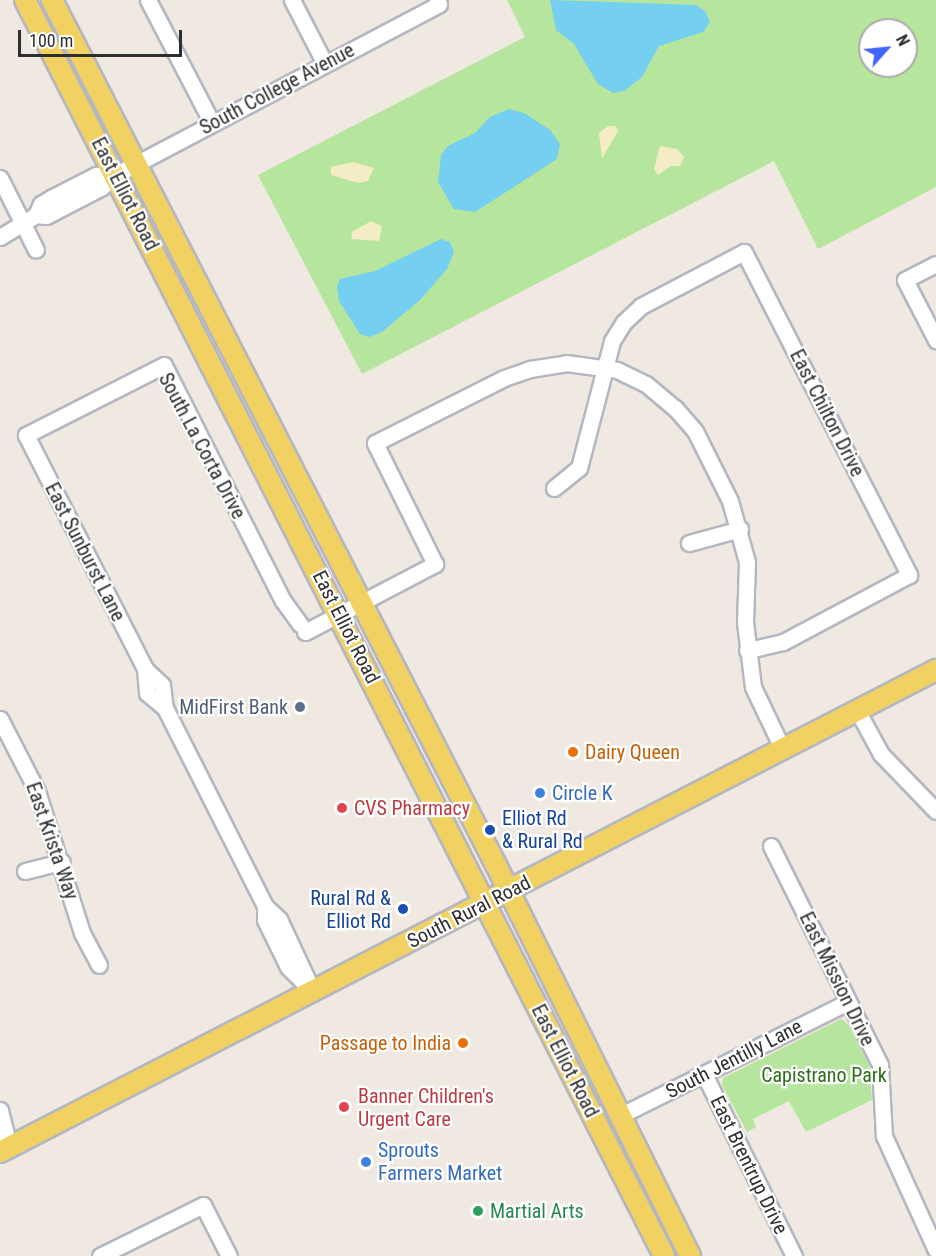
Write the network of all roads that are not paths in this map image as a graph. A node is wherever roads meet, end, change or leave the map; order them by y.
1 (25, 0) edge
2 (52, 0) edge
3 (148, 0) edge
4 (292, 0) edge
5 (438, 2) edge
6 (325, 64) junction
7 (212, 123) junction
8 (135, 164) junction
9 (115, 175) junction
10 (0, 178) edge
11 (29, 219) junction
12 (0, 237) edge
13 (36, 250) dead end
14 (936, 264) edge
15 (193, 276) junction
16 (172, 287) junction
17 (936, 340) edge
18 (604, 368) junction
19 (26, 435) joint
20 (554, 488) dead end
21 (740, 529) junction
22 (689, 543) dead end
23 (360, 602) junction
24 (339, 613) junction
25 (747, 650) junction
26 (936, 670) edge
27 (378, 690) junction
28 (857, 710) junction
29 (0, 720) edge
30 (432, 745) junction
31 (783, 750) junction
32 (936, 812) edge
33 (771, 846) dead end
34 (62, 862) junction
35 (25, 871) dead end
36 (508, 891) junction
37 (485, 904) junction
38 (99, 965) dead end
39 (313, 992) junction
40 (848, 1002) junction
41 (704, 1074) junction
42 (0, 1110) edge
43 (620, 1116) junction
44 (3, 1145) edge
45 (936, 1250) edge
46 (100, 1256) edge
47 (229, 1256) edge
48 (664, 1256) edge
49 (690, 1256) edge
50 (794, 1256) edge

1 - 9 main road, East Elliot Road
2 - 8 main road, East Elliot Road
3 - 7 street
4 - 6 street
5 - 6 street, South College Avenue
6 - 7 street, South College Avenue
7 - 8 street, South College Avenue
8 - 9 street, South College Avenue
8 - 15 main road, East Elliot Road
9 - 11 street, South College Avenue
9 - 16 main road, East Elliot Road
10 - 11 street
11 - 12 street, South College Avenue
11 - 13 street
14 - 17 street
15 - 16 main road
15 - 23 main road, East Elliot Road
16 - 24 main road, East Elliot Road
18 - 20 street
18 - 21 street
18 - 23 street
18 - 25 street, East Chilton Drive
19 - 24 street, South La Corta Drive
19 - 39 street, East Sunburst Lane
21 - 22 street
21 - 25 street
23 - 24 street
23 - 30 main road, East Elliot Road
24 - 27 main road, East Elliot Road
25 - 31 street
26 - 28 main road, South Rural Road
27 - 30 main road
27 - 37 main road, East Elliot Road
28 - 31 main road, South Rural Road
28 - 32 street
29 - 34 street, East Krista Way
30 - 36 main road, East Elliot Road
31 - 36 main road, South Rural Road
33 - 40 street, East Mission Drive
34 - 35 street
34 - 38 street, East Krista Way
36 - 37 main road, South Rural Road
36 - 43 main road, East Elliot Road
37 - 39 main road, South Rural Road
37 - 48 main road, East Elliot Road
39 - 44 main road, South Rural Road
40 - 41 street, South Jentilly Lane
40 - 45 street, East Mission Drive
41 - 43 street, South Jentilly Lane
41 - 50 street, East Brentrup Drive
42 - 44 street
43 - 49 main road, East Elliot Road
46 - 47 street

